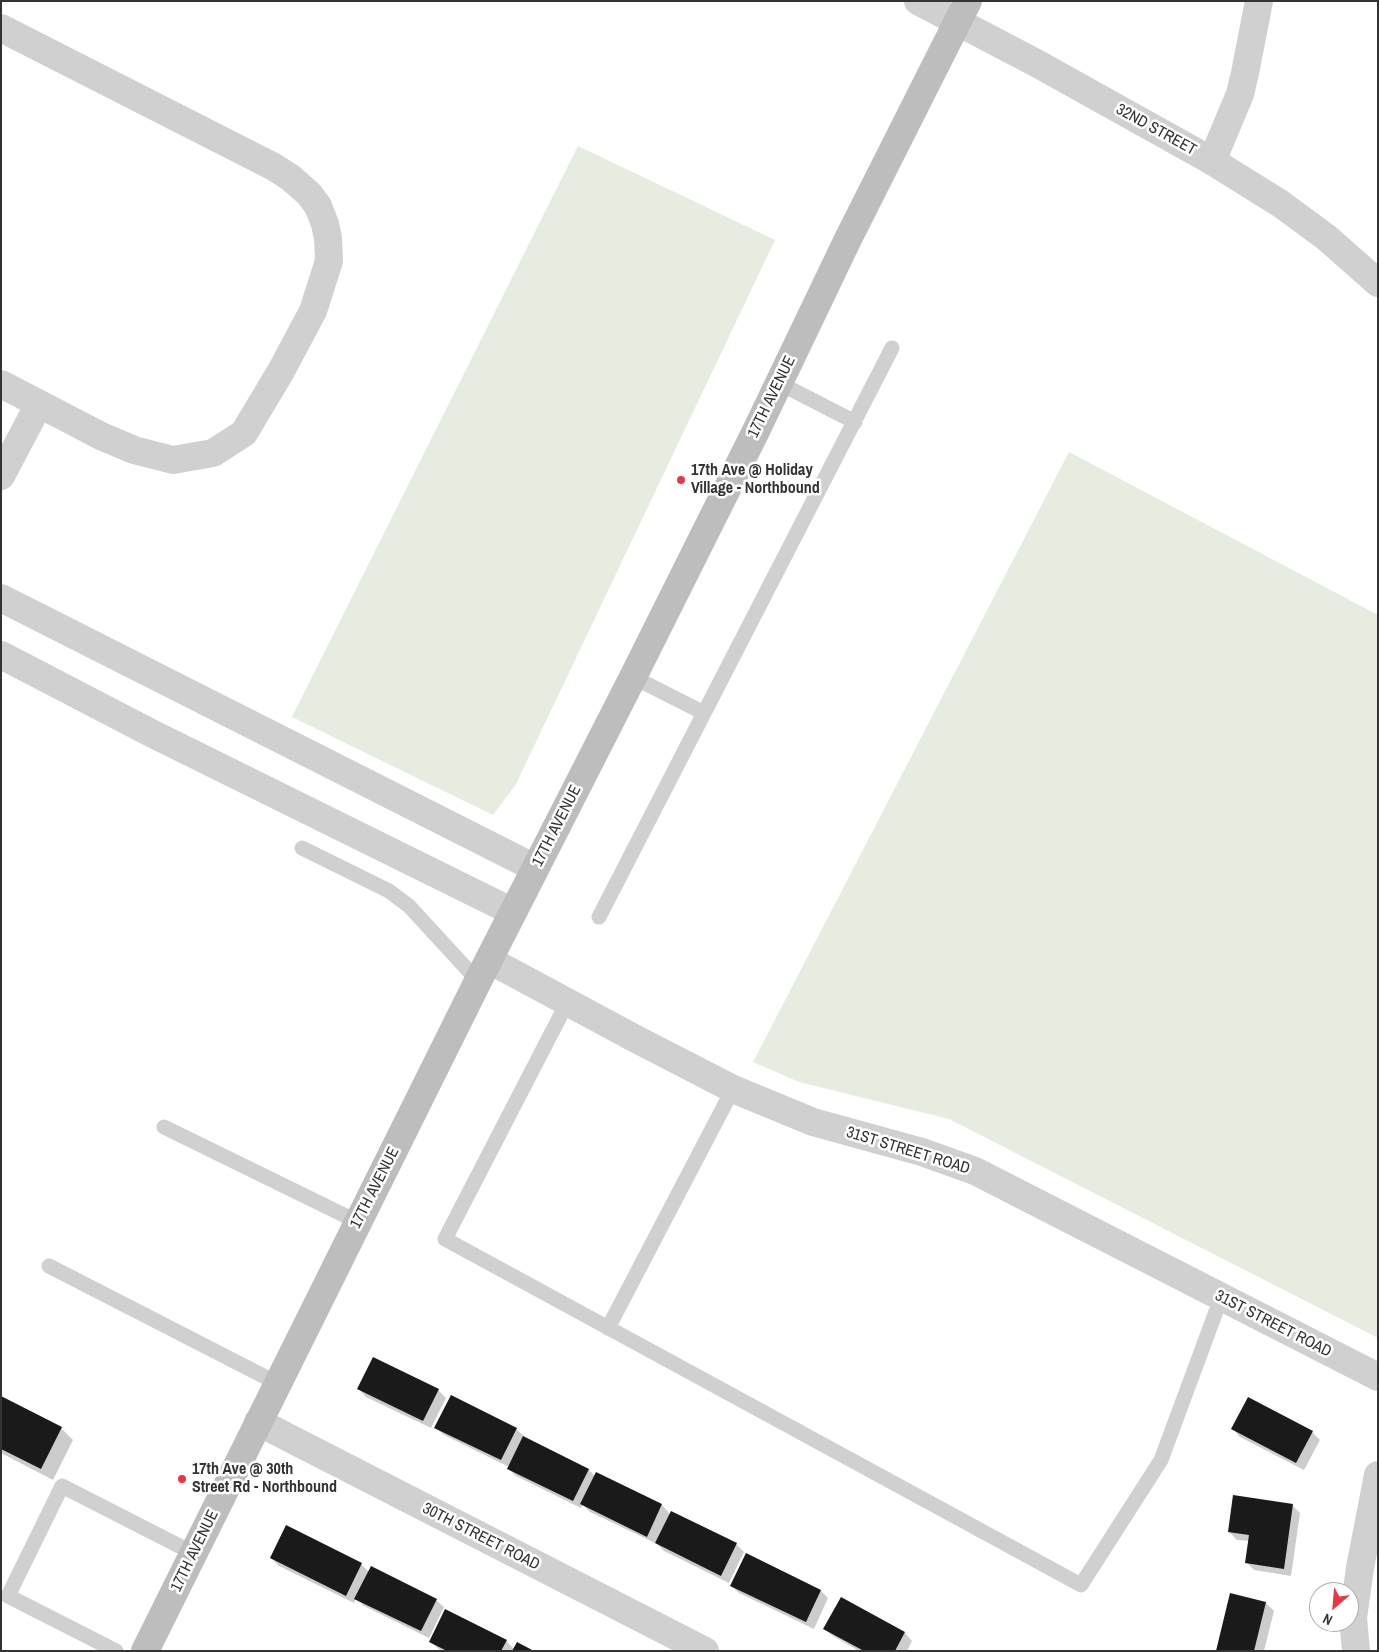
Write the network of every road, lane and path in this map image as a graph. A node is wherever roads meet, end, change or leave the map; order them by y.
1 (918, 1) edge
2 (1259, 1) edge
3 (963, 12) edge
4 (1, 28) edge
5 (1212, 161) junction
6 (1378, 283) edge
7 (892, 348) dead end
8 (779, 383) junction
9 (1, 384) edge
10 (39, 404) junction
11 (855, 422) junction
12 (1, 476) edge
13 (1, 598) edge
14 (1, 656) edge
15 (633, 677) junction
16 (704, 713) junction
17 (302, 848) dead end
18 (536, 868) junction
19 (513, 912) junction
20 (599, 917) dead end
21 (483, 971) junction
22 (567, 1003) junction
23 (734, 1089) junction
24 (164, 1127) dead end
25 (358, 1222) junction
26 (49, 1266) dead end
27 (1221, 1298) junction
28 (608, 1328) junction
29 (1378, 1377) edge
30 (278, 1383) junction
31 (258, 1422) junction
32 (1378, 1475) edge
33 (193, 1553) junction
34 (116, 1651) edge
35 (145, 1651) edge
36 (705, 1651) edge
37 (1356, 1651) edge

1 - 3 street, 32ND STREET
2 - 5 street
3 - 5 street, 32ND STREET
3 - 8 main road, 17TH AVENUE
4 - 10 street
5 - 6 street, 32ND STREET
7 - 11 lane
8 - 11 lane
8 - 15 main road, 17TH AVENUE
9 - 10 street
10 - 12 street
11 - 16 lane
13 - 18 street
14 - 19 street
15 - 16 lane
15 - 18 main road, 17TH AVENUE
16 - 20 lane
17 - 21 lane
18 - 19 main road, 17TH AVENUE
19 - 21 main road, 17TH AVENUE
21 - 22 street, 31ST STREET ROAD
21 - 25 main road, 17TH AVENUE
22 - 23 street, 31ST STREET ROAD
22 - 28 lane
23 - 27 street, 31ST STREET ROAD
23 - 28 lane
24 - 25 lane
25 - 30 main road, 17TH AVENUE
26 - 30 lane
27 - 28 lane
27 - 29 street, 31ST STREET ROAD
30 - 31 main road, 17TH AVENUE
31 - 33 main road, 17TH AVENUE
31 - 36 street, 30TH STREET ROAD
32 - 37 street
33 - 34 lane
33 - 35 main road, 17TH AVENUE

